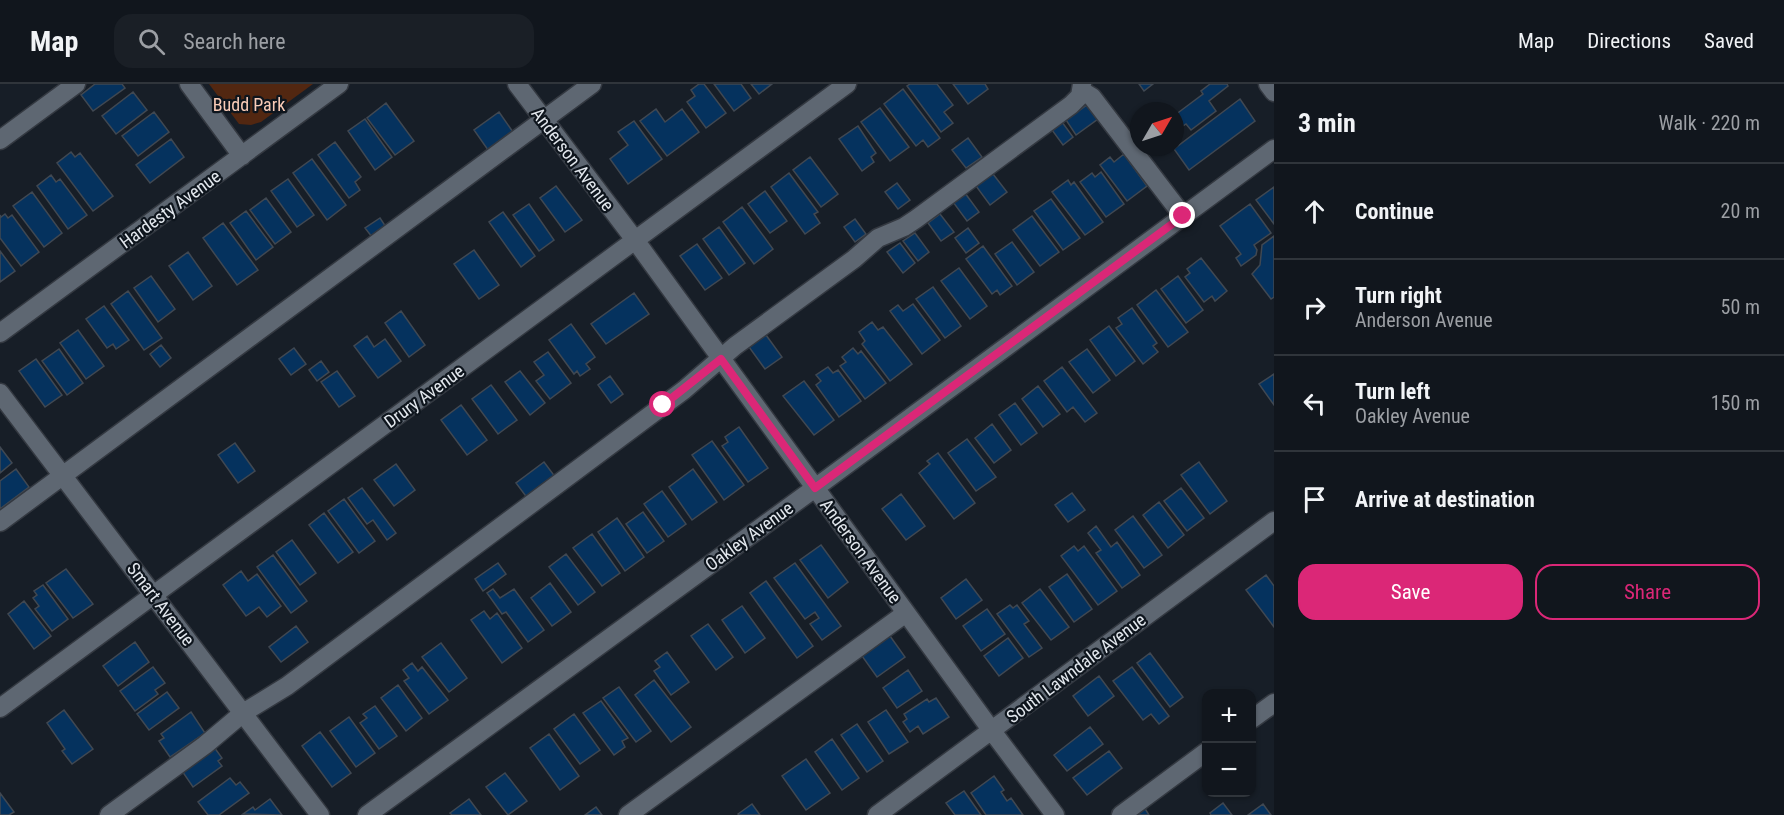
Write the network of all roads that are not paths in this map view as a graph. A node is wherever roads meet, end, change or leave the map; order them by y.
1 (76, 84) edge
2 (189, 84) edge
3 (339, 84) edge
4 (517, 84) edge
5 (592, 84) edge
6 (847, 84) edge
7 (1268, 84) edge
8 (1082, 88) edge
9 (1274, 92) edge
10 (544, 120) junction
11 (0, 140) edge
12 (1274, 149) edge
13 (242, 156) junction
14 (1183, 216) junction
15 (635, 240) junction
16 (0, 333) edge
17 (721, 359) junction
18 (0, 393) edge
19 (63, 475) junction
20 (815, 488) junction
21 (1274, 521) edge
22 (0, 522) edge
23 (154, 595) junction
24 (906, 613) junction
25 (1274, 703) edge
26 (0, 708) edge
27 (243, 713) junction
28 (1256, 716) edge
29 (992, 731) junction
30 (1202, 755) edge
31 (109, 815) edge
32 (320, 815) edge
33 (367, 815) edge
34 (628, 815) edge
35 (877, 815) edge
36 (1055, 815) edge
37 (1121, 815) edge

1 - 11 street
2 - 13 street
3 - 13 street, Hardesty Avenue
4 - 10 street, Anderson Avenue
5 - 10 street
6 - 15 street, Drury Avenue
7 - 9 street
8 - 14 street
8 - 17 street
10 - 15 street, Anderson Avenue
10 - 19 street
12 - 14 street, Oakley Avenue
13 - 16 street, Hardesty Avenue
14 - 20 street, Oakley Avenue
15 - 17 street, Anderson Avenue
15 - 23 street, Drury Avenue
17 - 20 street, Anderson Avenue
17 - 27 street
18 - 19 street, Smart Avenue
19 - 22 street
19 - 23 street, Smart Avenue
20 - 24 street, Anderson Avenue
20 - 33 street, Oakley Avenue
21 - 29 street, South Lawndale Avenue
23 - 26 street, Drury Avenue
23 - 27 street, Smart Avenue
24 - 29 street, Anderson Avenue
24 - 34 street
25 - 28 street
27 - 31 street
27 - 32 street, Smart Avenue
29 - 35 street, South Lawndale Avenue
29 - 36 street, Anderson Avenue
30 - 37 street

